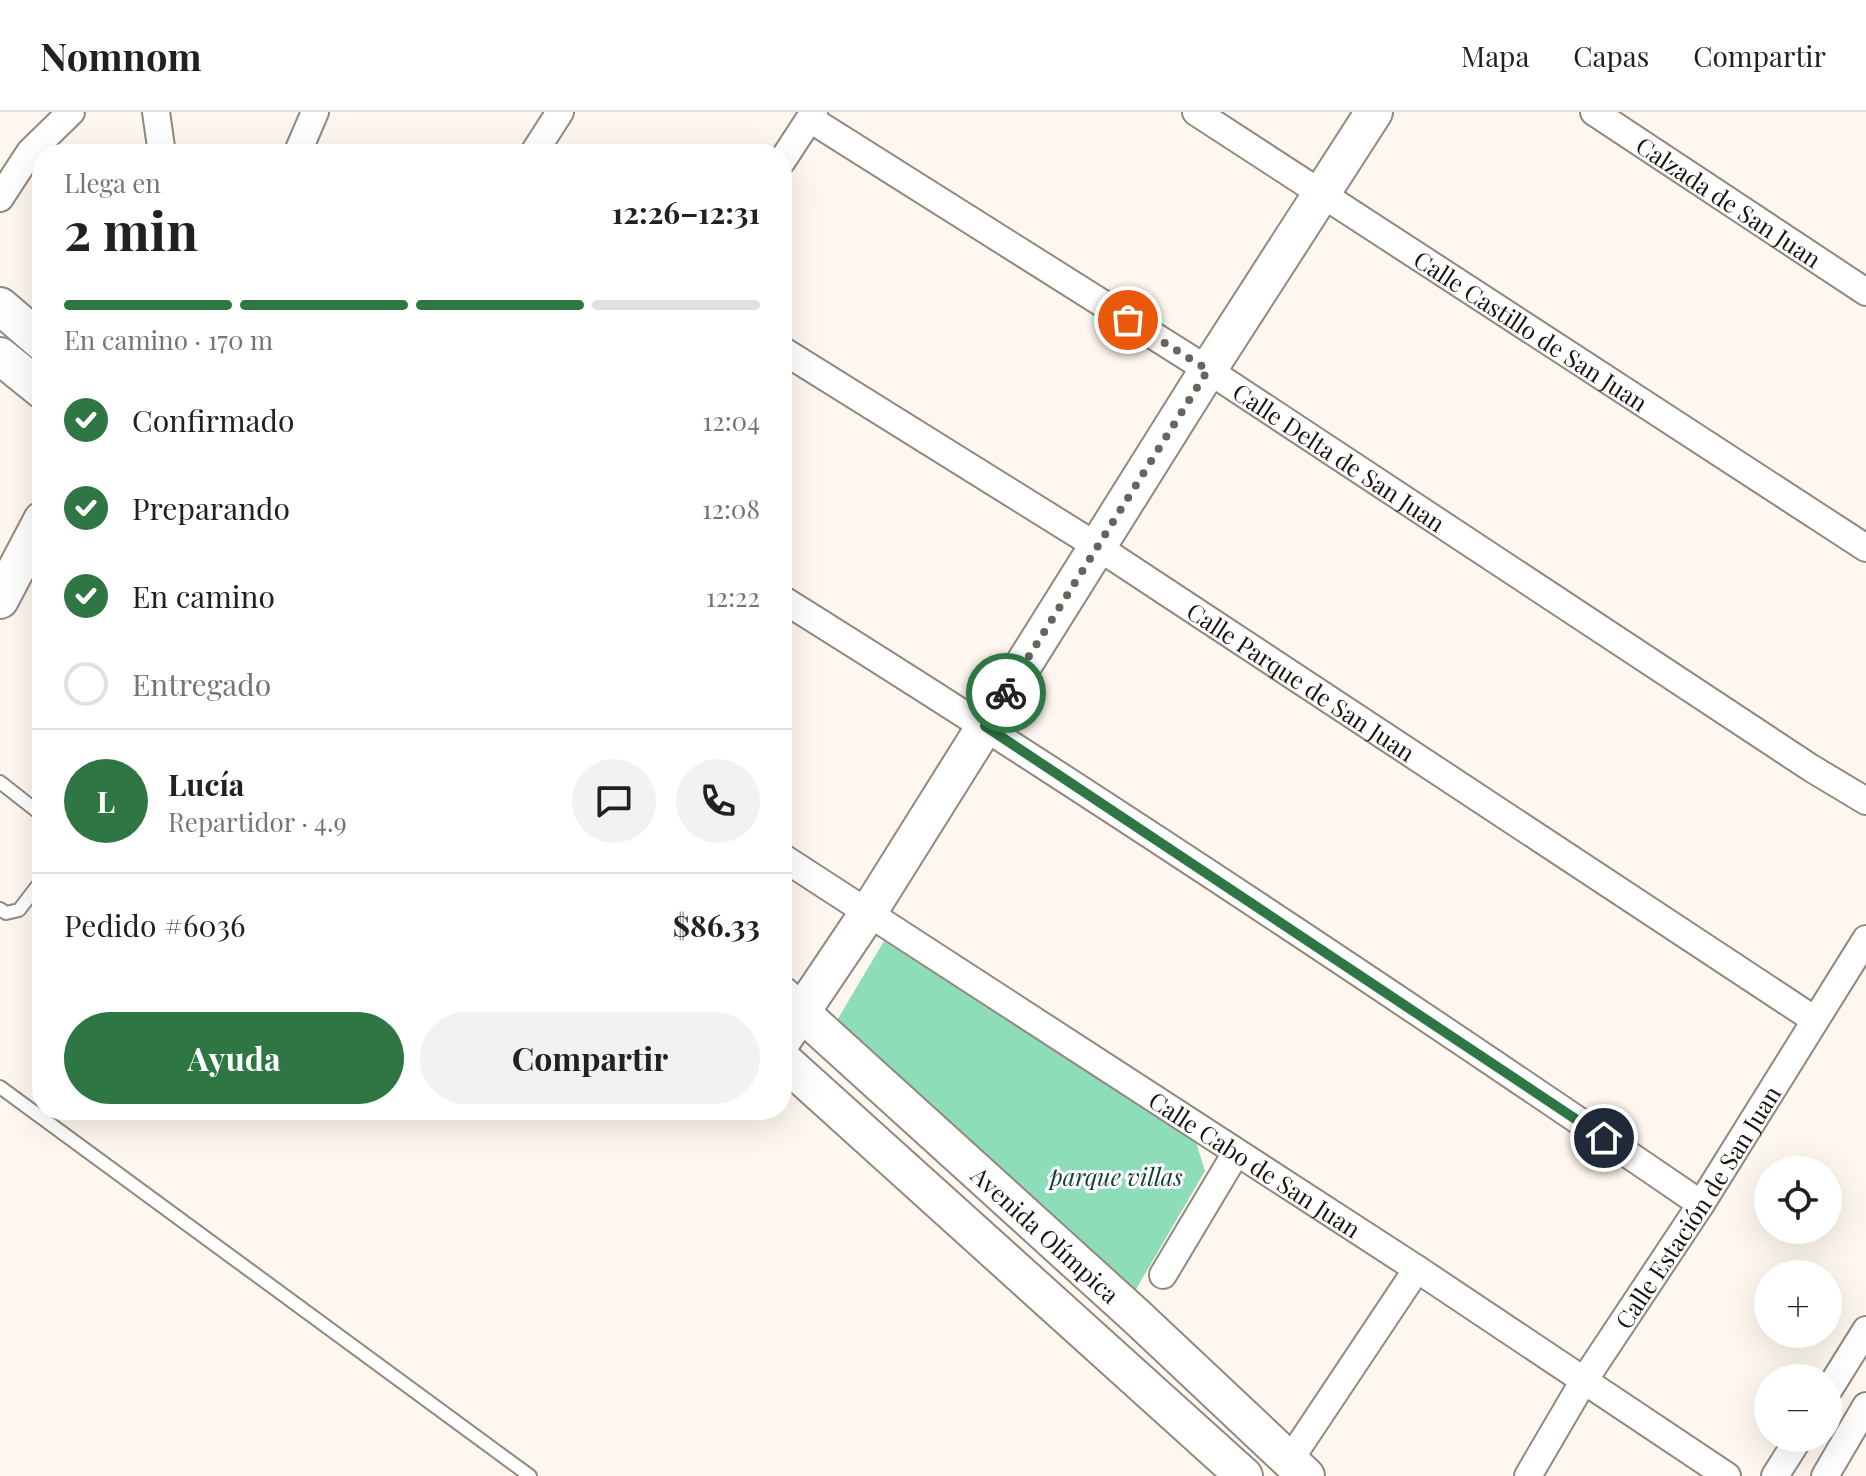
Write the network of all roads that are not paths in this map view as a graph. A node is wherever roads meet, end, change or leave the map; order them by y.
1 (71, 112) edge
2 (156, 112) edge
3 (315, 112) edge
4 (560, 112) edge
5 (1196, 112) edge
6 (1374, 112) edge
7 (1594, 112) edge
8 (812, 115) edge
9 (38, 144) edge
10 (161, 144) edge
11 (301, 144) edge
12 (539, 144) edge
13 (792, 146) edge
14 (32, 150) edge
15 (1323, 193) junction
16 (0, 198) edge
17 (1866, 292) edge
18 (0, 306) edge
19 (32, 333) edge
20 (0, 356) edge
21 (792, 356) edge
22 (1208, 370) junction
23 (32, 382) edge
24 (32, 539) edge
25 (1098, 547) junction
26 (1866, 548) edge
27 (0, 600) edge
28 (792, 605) edge
29 (985, 726) junction
30 (0, 782) edge
31 (1866, 801) edge
32 (32, 807) edge
33 (792, 864) edge
34 (32, 893) edge
35 (0, 909) edge
36 (868, 913) junction
37 (1866, 939) edge
38 (792, 1013) edge
39 (792, 1020) edge
40 (1815, 1020) junction
41 (792, 1068) edge
42 (0, 1087) edge
43 (32, 1110) edge
44 (45, 1120) edge
45 (1236, 1153) junction
46 (1701, 1204) junction
47 (1417, 1269) junction
48 (1163, 1275) dead end
49 (1866, 1330) edge
50 (1842, 1369) edge
51 (1583, 1382) junction
52 (1866, 1406) edge
53 (1790, 1452) edge
54 (1298, 1468) edge
55 (530, 1476) edge
56 (1244, 1476) edge
57 (1528, 1476) edge
58 (1727, 1476) edge
59 (1775, 1476) edge
60 (1825, 1476) edge

1 - 9 street
2 - 10 street
3 - 11 street
4 - 12 street
5 - 15 street, Calle Castillo de San Juan
6 - 15 street
7 - 17 street, Calzada de San Juan
8 - 13 street
8 - 22 street, Calle Delta de San Juan
14 - 16 street
15 - 22 street
15 - 26 street, Calle Castillo de San Juan
18 - 19 street
20 - 23 street
21 - 25 street, Calle Parque de San Juan
22 - 25 street
22 - 31 street, Calle Delta de San Juan
24 - 27 street
25 - 29 street
25 - 40 street, Calle Parque de San Juan
28 - 29 street
29 - 36 street
29 - 46 street
30 - 32 lane
33 - 36 street, Calle Cabo de San Juan
34 - 35 lane
36 - 38 street
36 - 45 street, Calle Cabo de San Juan
37 - 40 street, Calle Estación de San Juan
39 - 54 street, Avenida Olímpica
40 - 46 street, Calle Estación de San Juan
41 - 56 street, Avenida Olímpica
42 - 43 lane
44 - 55 lane
45 - 47 street, Calle Cabo de San Juan
45 - 48 street
46 - 51 street, Calle Estación de San Juan
47 - 51 street, Calle Cabo de San Juan
47 - 54 street
49 - 50 street
51 - 57 street, Calle Estación de San Juan
51 - 58 street, Calle Cabo de San Juan
52 - 60 street
53 - 59 street

